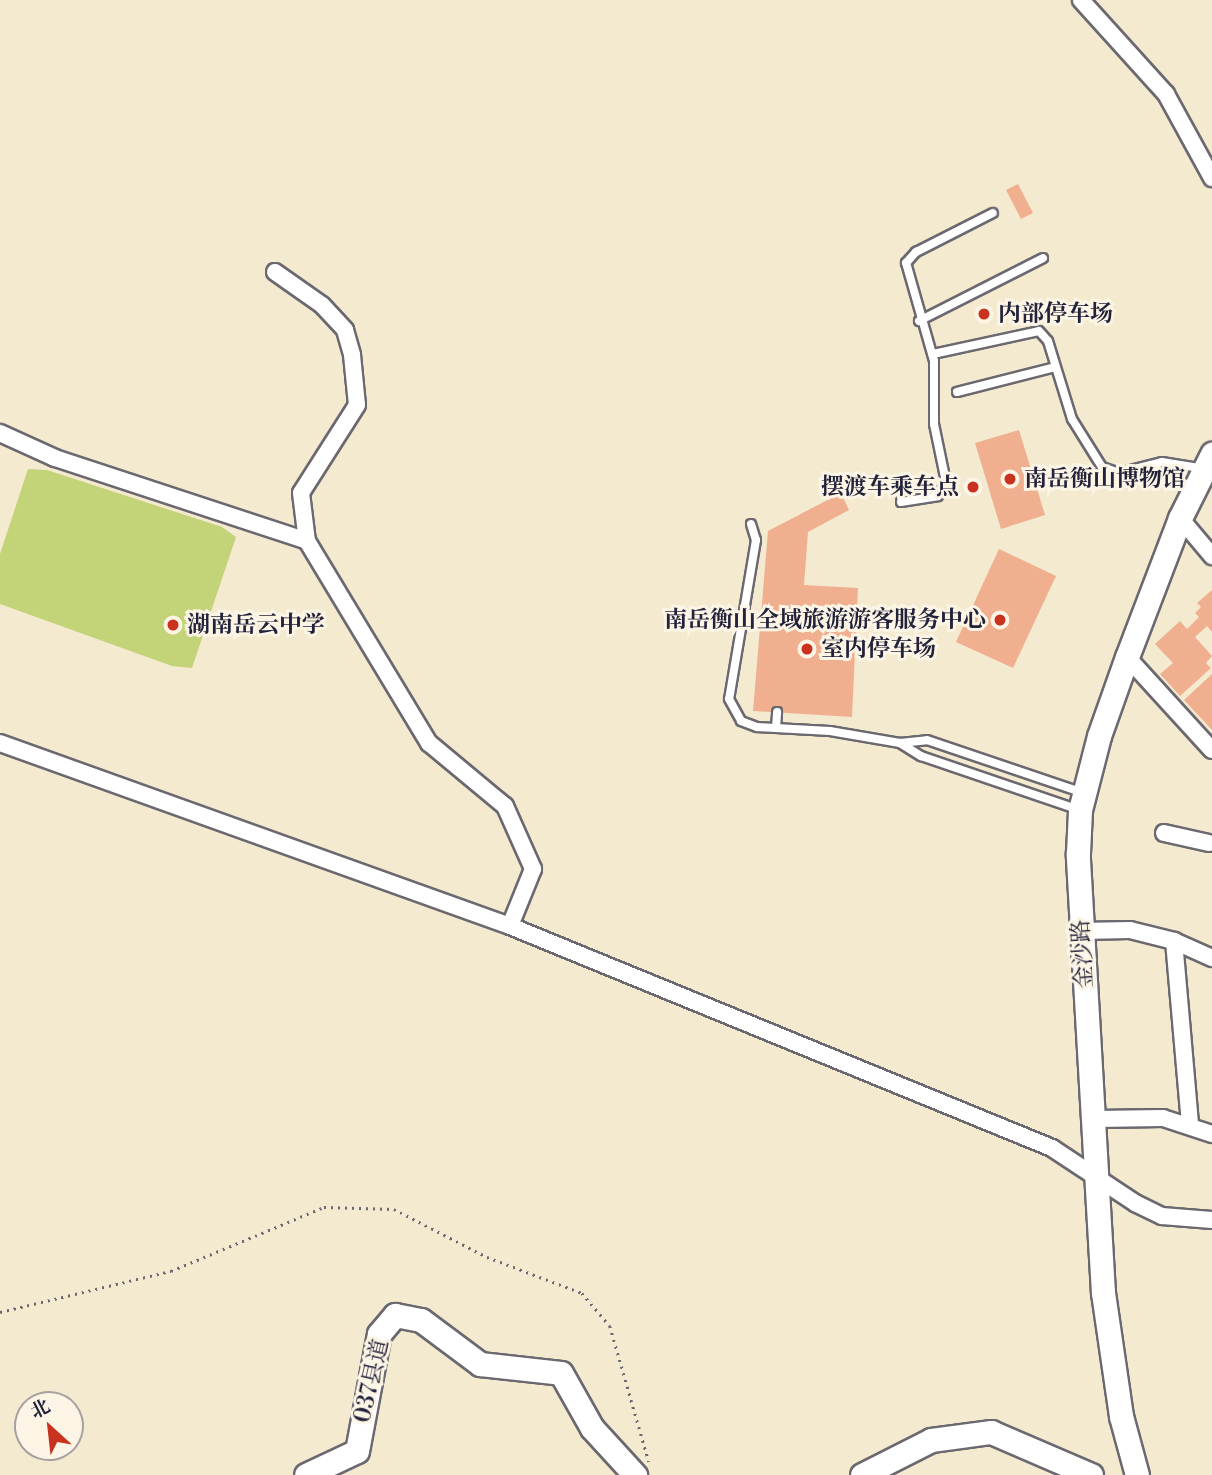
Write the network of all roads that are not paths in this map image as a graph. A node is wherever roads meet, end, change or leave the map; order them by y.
1 (1081, 0) edge
2 (1212, 178) edge
3 (993, 213) dead end
4 (1044, 258) dead end
5 (275, 272) dead end
6 (919, 321) junction
7 (933, 354) junction
8 (1055, 367) junction
9 (957, 392) dead end
10 (0, 433) edge
11 (1207, 461) edge
12 (901, 502) dead end
13 (1180, 518) junction
14 (751, 524) dead end
15 (307, 541) junction
16 (1212, 556) edge
17 (1127, 656) junction
18 (777, 712) dead end
19 (776, 728) junction
20 (0, 743) edge
21 (900, 743) junction
22 (1212, 750) edge
23 (1082, 802) junction
24 (1164, 833) dead end
25 (1211, 841) edge
26 (510, 926) junction
27 (1082, 931) junction
28 (1174, 941) junction
29 (1212, 958) edge
30 (1095, 1119) junction
31 (1190, 1125) junction
32 (1212, 1133) edge
33 (1097, 1175) junction
34 (1212, 1220) edge
35 (306, 1475) edge
36 (635, 1475) edge
37 (862, 1475) edge
38 (1091, 1475) edge
39 (1138, 1475) edge

1 - 2 street
3 - 6 lane
4 - 6 lane
5 - 15 street
6 - 7 lane
7 - 8 lane
7 - 12 lane
8 - 9 lane
8 - 11 lane
10 - 15 street
11 - 13 main road, 金沙路
13 - 16 street
13 - 17 main road, 金沙路
14 - 19 lane
15 - 26 street
17 - 22 street
17 - 23 main road, 金沙路
18 - 19 lane
19 - 21 lane
20 - 26 street
21 - 23 lane
21 - 23 lane
23 - 27 main road, 金沙路
24 - 25 street
26 - 33 street
27 - 28 street
27 - 30 main road, 金沙路
28 - 29 street
28 - 31 street
30 - 31 street
30 - 33 main road, 金沙路
31 - 32 street
33 - 34 street
33 - 39 main road, 金沙路
35 - 36 main road, 037县道
37 - 38 main road

